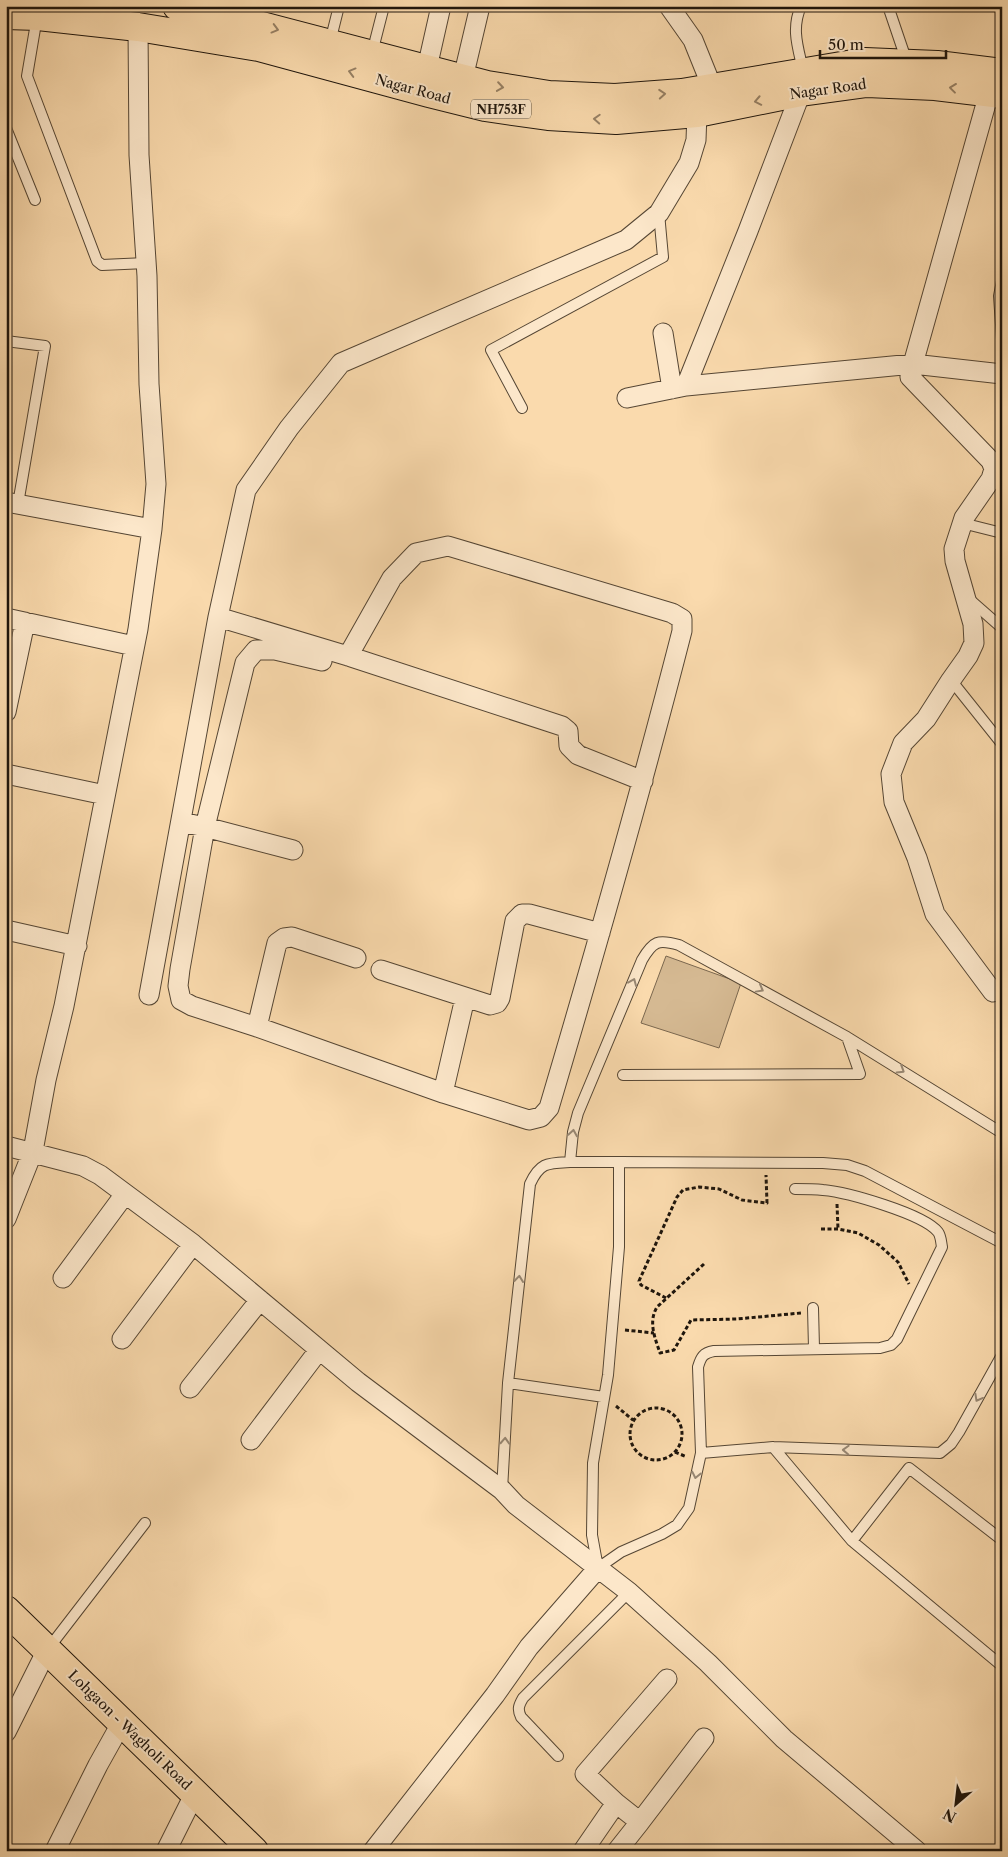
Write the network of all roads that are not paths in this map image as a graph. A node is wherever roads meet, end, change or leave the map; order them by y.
1 (176, 6) edge
2 (339, 6) edge
3 (384, 6) edge
4 (441, 6) edge
5 (480, 6) edge
6 (669, 6) edge
7 (801, 6) edge
8 (888, 6) edge
9 (241, 13) edge
10 (6, 16) edge
11 (38, 16) junction
12 (138, 27) junction
13 (329, 43) junction
14 (372, 54) junction
15 (907, 63) junction
16 (427, 68) junction
17 (462, 78) junction
18 (802, 82) junction
19 (712, 87) junction
20 (997, 87) edge
21 (697, 113) junction
22 (6, 128) edge
23 (34, 200) dead end
24 (659, 213) junction
25 (146, 263) junction
26 (1002, 281) edge
27 (663, 332) dead end
28 (1002, 338) edge
29 (6, 341) edge
30 (913, 364) junction
31 (1002, 374) edge
32 (679, 388) junction
33 (627, 398) dead end
34 (522, 408) dead end
35 (12, 503) edge
36 (962, 523) junction
37 (152, 530) junction
38 (1002, 533) edge
39 (964, 595) junction
40 (218, 617) junction
41 (6, 618) edge
42 (25, 622) junction
43 (1002, 628) edge
44 (134, 646) junction
45 (348, 656) junction
46 (950, 680) junction
47 (419, 689) dead end
48 (6, 712) edge
49 (1002, 744) edge
50 (6, 774) edge
51 (643, 782) junction
52 (105, 795) junction
53 (181, 822) junction
54 (205, 827) junction
55 (293, 850) dead end
56 (6, 930) edge
57 (600, 933) junction
58 (77, 946) junction
59 (356, 958) dead end
60 (381, 970) dead end
61 (993, 992) dead end
62 (150, 995) dead end
63 (465, 998) junction
64 (257, 1027) junction
65 (847, 1037) junction
66 (623, 1075) dead end
67 (443, 1093) junction
68 (1002, 1133) edge
69 (6, 1146) edge
70 (33, 1152) junction
71 (570, 1162) junction
72 (619, 1162) junction
73 (796, 1189) dead end
74 (125, 1194) junction
75 (6, 1219) edge
76 (1002, 1243) edge
77 (194, 1244) junction
78 (63, 1278) dead end
79 (260, 1300) junction
80 (813, 1308) road end
81 (122, 1339) dead end
82 (814, 1348) junction
83 (319, 1350) junction
84 (1002, 1355) edge
85 (508, 1383) junction
86 (190, 1388) dead end
87 (604, 1396) junction
88 (251, 1440) dead end
89 (773, 1447) junction
90 (701, 1453) junction
91 (502, 1490) junction
92 (145, 1523) dead end
93 (1002, 1540) edge
94 (852, 1541) junction
95 (598, 1568) junction
96 (629, 1592) junction
97 (6, 1610) edge
98 (47, 1650) junction
99 (1002, 1666) edge
100 (668, 1679) dead end
101 (122, 1722) junction
102 (6, 1732) edge
103 (704, 1738) dead end
104 (558, 1756) dead end
105 (195, 1793) junction
106 (616, 1803) junction
107 (640, 1822) junction
108 (55, 1851) edge
109 (166, 1851) edge
110 (254, 1851) edge
111 (373, 1851) edge
112 (583, 1851) edge
113 (617, 1851) edge
114 (917, 1851) edge

1 - 9 main road, Nagar Road / NH753F
2 - 13 lane
3 - 14 lane
4 - 16 street
5 - 17 street
6 - 19 street
7 - 18 lane
8 - 15 lane
9 -> 13 main road, Nagar Road / NH753F
10 - 11 main road, Nagar Road / NH753F
11 - 12 main road, Nagar Road / NH753F
11 - 25 lane
21 -> 12 main road, Nagar Road / NH753F
12 - 25 street
13 - 14 main road, Nagar Road / NH753F
14 - 16 main road, Nagar Road / NH753F
15 - 18 main road, Nagar Road / NH753F
15 - 20 main road, Nagar Road / NH753F
16 - 17 main road, Nagar Road / NH753F
17 -> 19 main road, Nagar Road / NH753F
18 - 19 main road, Nagar Road / NH753F
20 -> 18 main road, Nagar Road / NH753F
18 -> 21 main road, Nagar Road / NH753F
18 - 32 street
20 - 30 street
21 - 24 street
22 - 23 lane
24 - 34 lane
24 - 40 street
25 - 37 street
26 - 28 lane
27 - 32 street
29 - 35 lane
30 - 31 street
30 - 32 street
30 - 36 street
32 - 33 street
35 - 37 street
36 - 38 lane
36 - 39 street
37 - 44 street
39 - 43 lane
39 - 46 street
40 - 45 street
40 - 53 street
41 - 42 street
42 - 44 street
42 - 48 street
44 - 52 street
45 - 51 street
45 - 51 street
46 - 49 lane
46 - 61 street
47 - 54 street
50 - 52 street
51 - 57 street
52 - 58 street
53 - 54 street
53 - 62 street
54 - 55 street
54 - 64 street
56 - 58 street
57 - 63 street
57 - 67 street
58 - 70 street
59 - 64 street
60 - 63 street
63 - 67 street
64 - 67 street
65 - 66 lane
65 -> 68 lane
71 -> 65 lane
69 - 70 street
70 - 74 street
70 - 75 street
71 - 72 lane
85 -> 71 lane
72 - 76 lane
72 - 87 lane
73 - 82 lane
74 - 77 street
74 - 78 street
77 - 79 street
77 - 81 street
79 - 83 street
79 - 86 street
80 - 82 lane
82 - 90 lane
83 - 88 street
83 - 91 street
84 -> 89 lane
85 - 87 lane
91 -> 85 lane
87 - 95 lane
89 - 90 lane
89 - 94 lane
90 -> 95 lane
91 - 95 street
92 - 98 lane
93 - 94 lane
94 - 99 lane
95 - 96 street
95 - 111 street
96 - 104 lane
96 - 114 street
97 - 98 main road, Lohgaon - Wagholi Road
98 - 101 main road, Lohgaon - Wagholi Road
98 - 102 street
100 - 106 street
101 - 105 main road, Lohgaon - Wagholi Road
101 - 108 street
103 - 107 street
105 - 109 street
105 - 110 main road, Lohgaon - Wagholi Road
106 - 107 street
106 - 112 street
107 - 113 street

